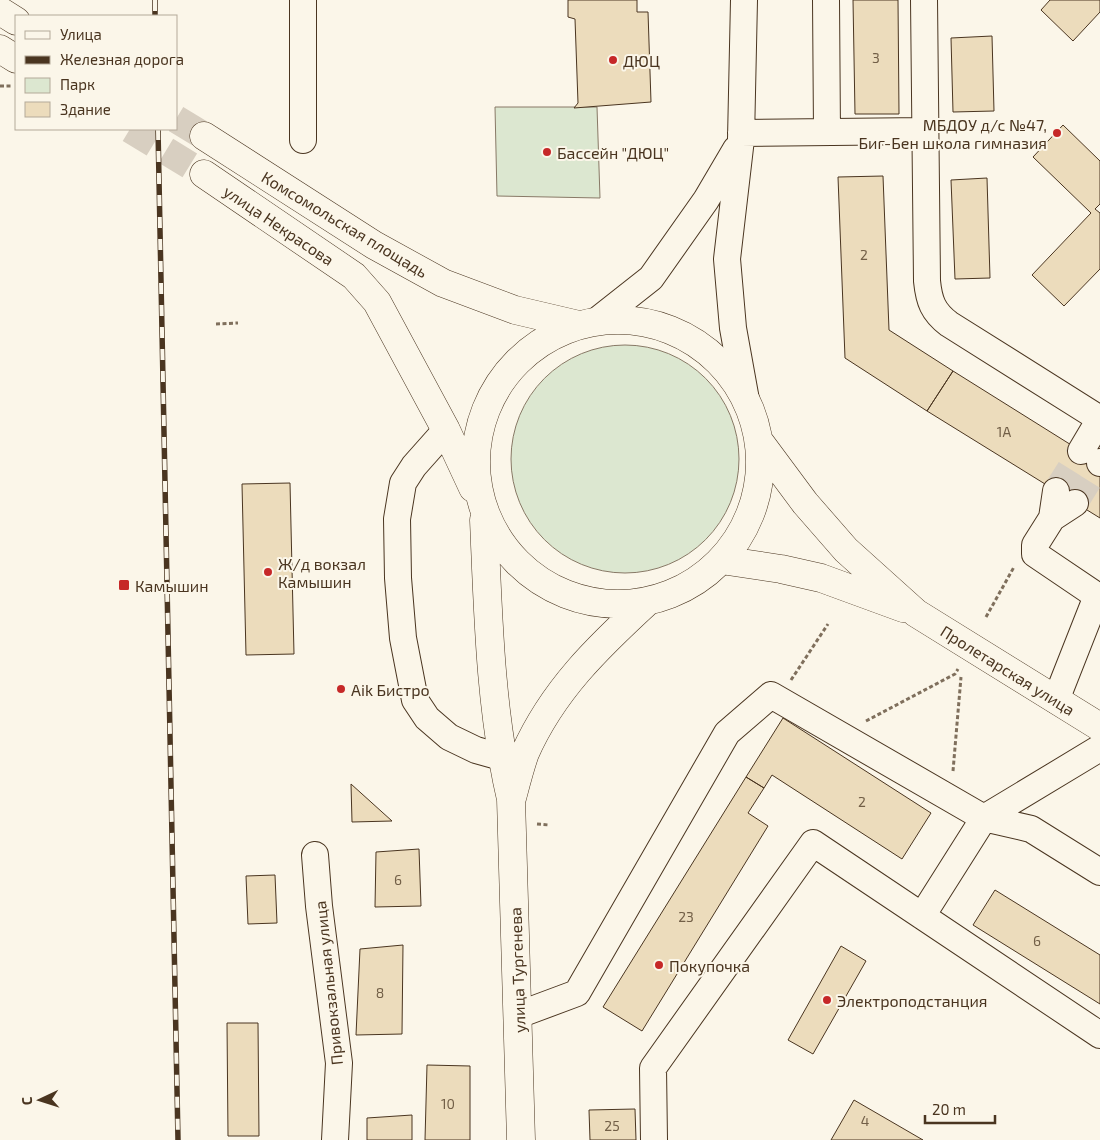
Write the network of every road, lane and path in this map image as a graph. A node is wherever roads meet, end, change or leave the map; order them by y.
1 (303, 0) edge
2 (744, 0) edge
3 (826, 0) edge
4 (924, 0) edge
5 (0, 11) edge
6 (15, 20) edge
7 (0, 49) edge
8 (15, 58) edge
9 (0, 86) edge
10 (12, 86) dead end
11 (925, 131) junction
12 (827, 132) junction
13 (204, 136) tunnel mouth
14 (741, 136) junction
15 (303, 140) dead end
16 (204, 174) tunnel mouth
17 (354, 276) joint
18 (589, 322) junction
19 (238, 323) dead end
20 (216, 324) dead end
21 (746, 400) junction
22 (1100, 419) edge
23 (446, 430) junction
24 (759, 441) junction
25 (1093, 458) tunnel mouth
26 (1065, 497) tunnel mouth
27 (481, 509) junction
28 (1033, 550) junction
29 (721, 560) junction
30 (1099, 597) edge
31 (648, 601) junction
32 (916, 613) junction
33 (986, 617) dead end
34 (828, 624) dead end
35 (955, 674) dead end
36 (961, 677) dead end
37 (779, 699) junction
38 (1056, 700) junction
39 (1100, 727) edge
40 (840, 735) junction
41 (1100, 748) edge
42 (501, 757) junction
43 (511, 799) junction
44 (951, 799) junction
45 (984, 818) junction
46 (534, 823) dead end
47 (549, 825) dead end
48 (315, 856) dead end
49 (1100, 872) edge
50 (922, 916) junction
51 (518, 1015) junction
52 (1100, 1035) edge
53 (335, 1140) edge
54 (522, 1140) edge
55 (654, 1140) edge

1 - 15 street
2 - 14 street
3 - 12 street
4 - 11 street
5 - 6 main road
7 - 8 main road
9 - 10 path
11 - 12 street
11 - 22 street
12 - 14 street
13 - 18 main road, Комсомольская площадь
14 - 18 street
14 - 21 street
16 - 17 main road, улица Некрасова
17 - 23 main road, Комсомольская площадь
18 - 21 main road, Комсомольская площадь
18 - 27 main road, Комсомольская площадь
19 - 20 path
21 - 24 main road, Комсомольская площадь
22 - 25 street
23 - 27 main road, Комсомольская площадь
23 - 42 street
24 - 29 main road, Комсомольская площадь
24 - 32 main road, Пролетарская улица
26 - 28 street
27 - 31 main road, Комсомольская площадь
27 - 42 main road
28 - 30 street
28 - 33 path
29 - 31 main road, Комсомольская площадь
29 - 32 main road, Пролетарская улица
30 - 38 street
31 - 43 main road
32 - 38 main road, Пролетарская улица
34 - 37 path
35 - 40 path
36 - 44 path
37 - 40 street
37 - 51 street
38 - 39 main road, Пролетарская улица
40 - 44 street
41 - 45 street
42 - 43 main road
43 - 51 main road, улица Тургенева
44 - 45 street
45 - 49 street
45 - 50 street
46 - 47 path
48 - 53 street, Привокзальная улица
50 - 52 street
50 - 55 street
51 - 54 main road, улица Тургенева

